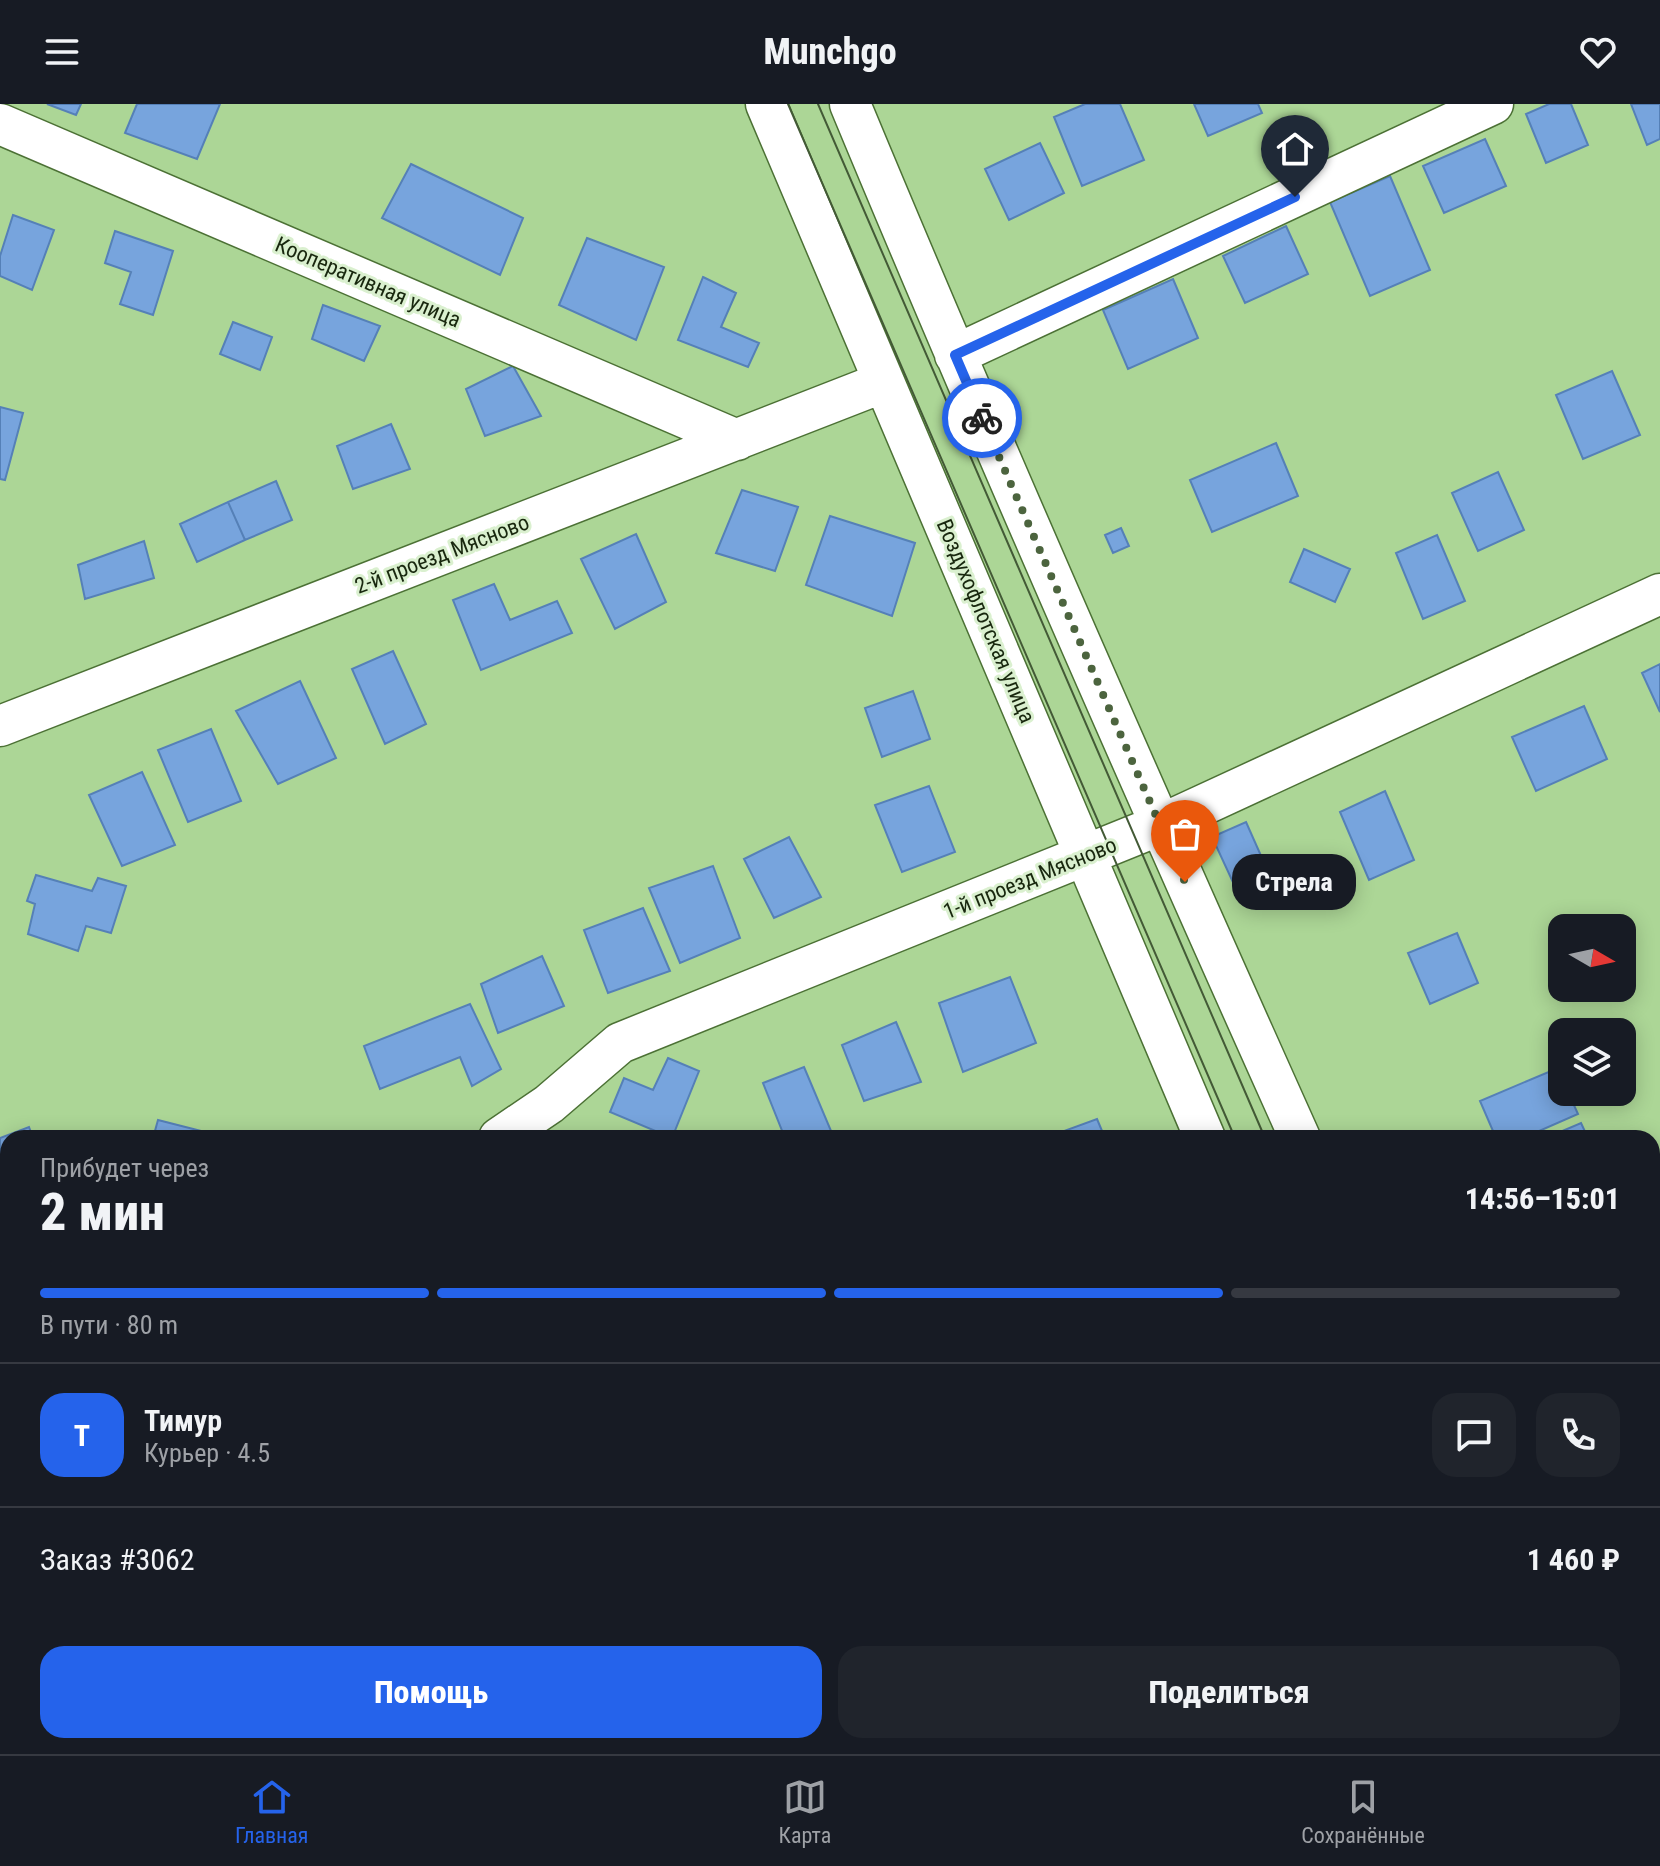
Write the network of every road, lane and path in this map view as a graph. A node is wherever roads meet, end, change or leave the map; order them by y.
1 (766, 104) edge
2 (850, 104) edge
3 (1493, 104) edge
4 (0, 124) edge
5 (955, 355) junction
6 (884, 382) junction
7 (737, 440) junction
8 (1660, 594) edge
9 (0, 726) edge
10 (1160, 825) junction
11 (1086, 856) junction
12 (511, 1130) edge
13 (1202, 1130) edge
14 (1296, 1130) edge

1 - 6 street, Воздухофлотская улица
2 - 5 street
3 - 5 street
4 - 7 street, Кооперативная улица
5 - 10 street
6 - 7 street, 2-й проезд Мясново
6 - 11 street, Воздухофлотская улица
7 - 9 street, 2-й проезд Мясново
8 - 10 street, 1-й проезд Мясново
10 - 11 street, 1-й проезд Мясново
10 - 14 street
11 - 12 street, 1-й проезд Мясново
11 - 13 street, Воздухофлотская улица

